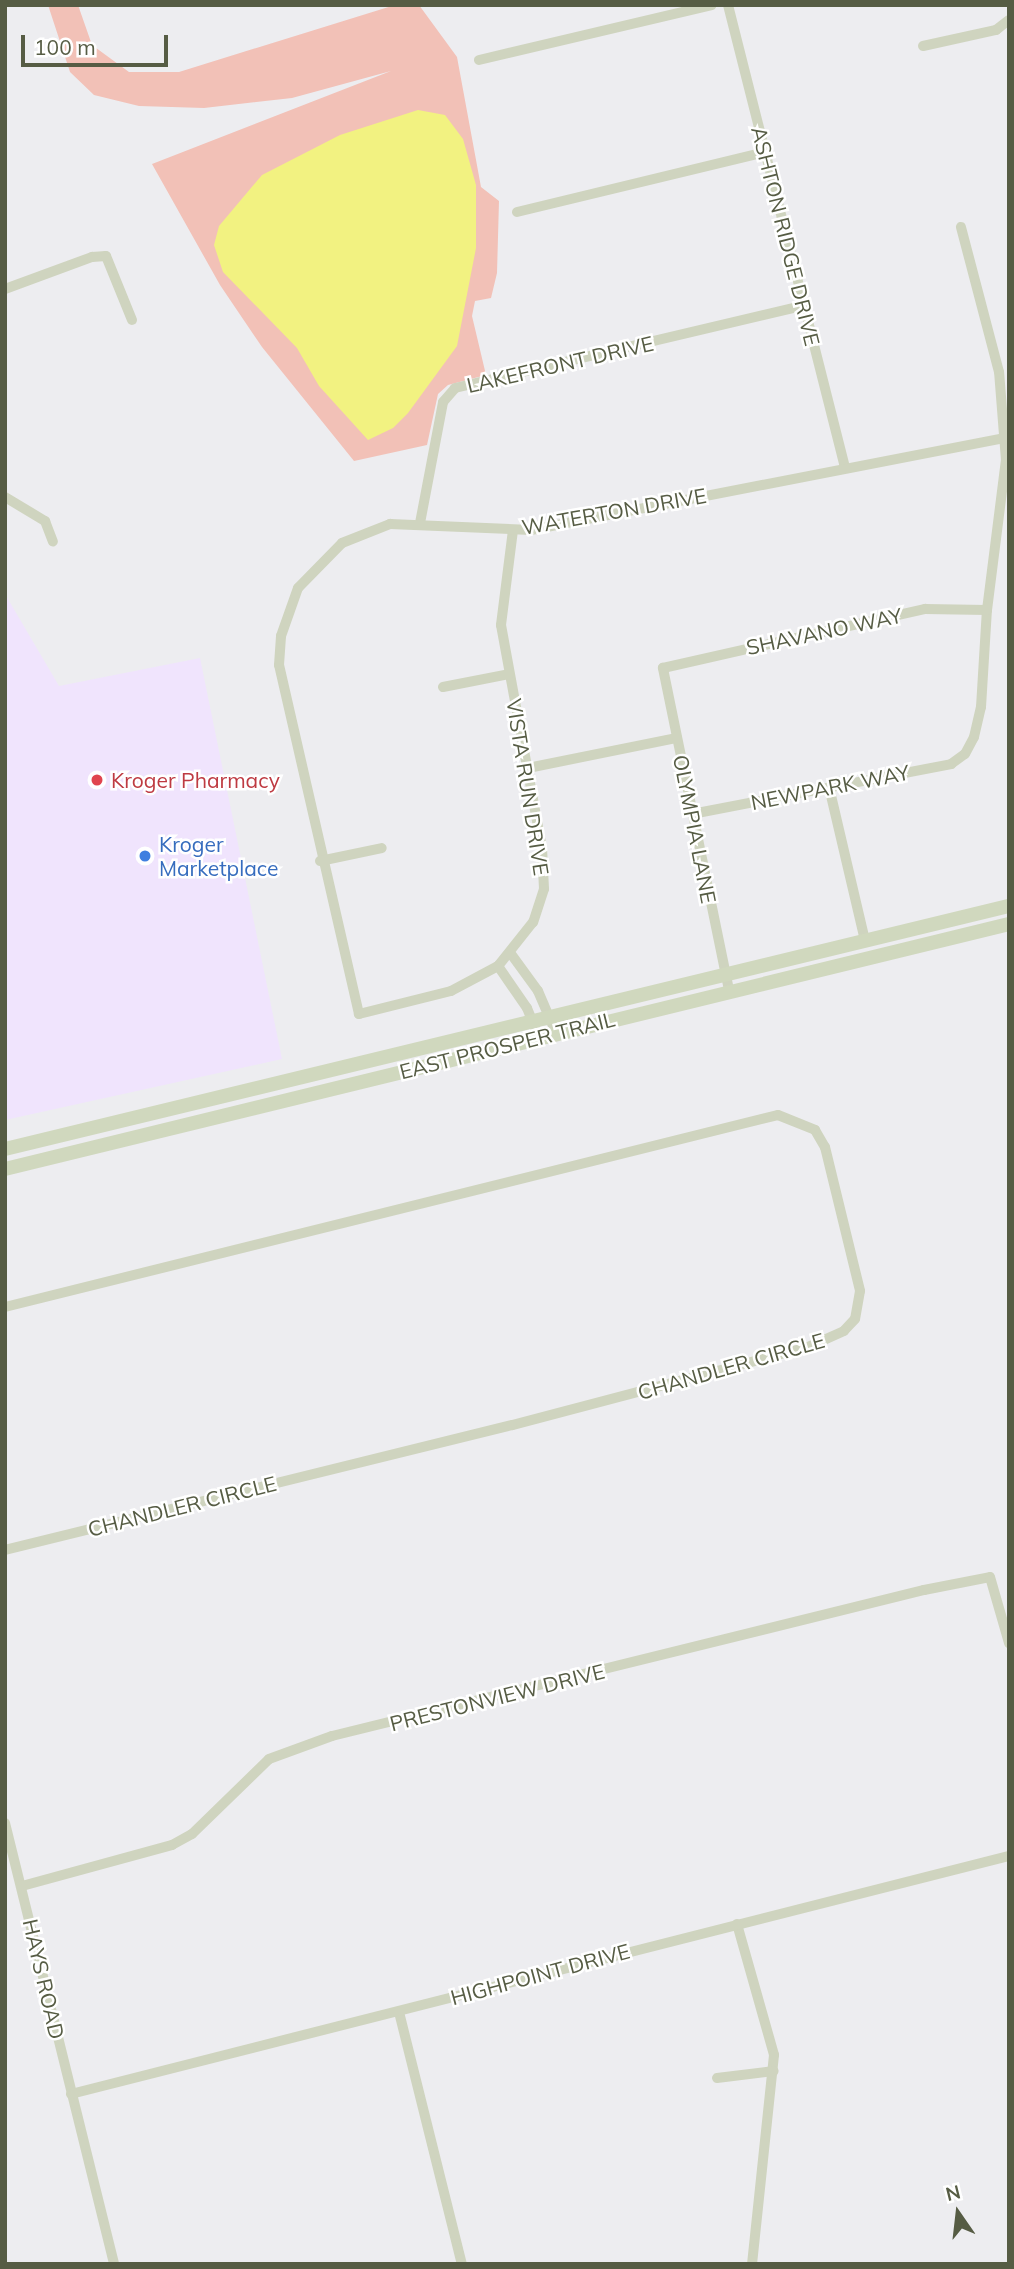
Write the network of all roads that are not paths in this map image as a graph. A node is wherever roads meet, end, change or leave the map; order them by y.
1 (712, 5) edge
2 (728, 5) edge
3 (1009, 20) edge
4 (923, 46) dead end
5 (479, 60) dead end
6 (765, 152) junction
7 (517, 212) dead end
8 (961, 227) dead end
9 (5, 289) edge
10 (803, 306) junction
11 (132, 320) dead end
12 (1007, 438) edge
13 (845, 466) junction
14 (5, 497) edge
15 (420, 523) junction
16 (513, 530) junction
17 (53, 542) dead end
18 (987, 610) junction
19 (663, 668) joint
20 (509, 674) junction
21 (443, 687) dead end
22 (677, 738) junction
23 (528, 768) junction
24 (829, 787) junction
25 (692, 814) junction
26 (382, 848) dead end
27 (320, 861) junction
28 (1009, 906) edge
29 (1009, 924) edge
30 (864, 940) junction
31 (511, 954) junction
32 (498, 966) junction
33 (725, 973) junction
34 (729, 989) junction
35 (359, 1014) joint
36 (549, 1016) junction
37 (533, 1021) junction
38 (556, 1033) junction
39 (539, 1037) junction
40 (112, 1123) junction
41 (116, 1142) junction
42 (5, 1149) edge
43 (5, 1169) edge
44 (5, 1307) edge
45 (5, 1549) edge
46 (1009, 1643) edge
47 (5, 1823) edge
48 (1009, 1856) edge
49 (22, 1886) junction
50 (737, 1924) junction
51 (399, 2012) junction
52 (774, 2071) junction
53 (717, 2078) dead end
54 (71, 2094) junction
55 (114, 2264) edge
56 (462, 2264) edge
57 (752, 2264) edge

1 - 5 street
2 - 6 street, ASHTON RIDGE DRIVE
3 - 4 street
6 - 7 street
6 - 10 street, ASHTON RIDGE DRIVE
8 - 12 street
9 - 11 street
10 - 13 street, ASHTON RIDGE DRIVE
10 - 15 street, LAKEFRONT DRIVE
12 - 13 street, WATERTON DRIVE
12 - 18 street
13 - 16 street, WATERTON DRIVE
14 - 17 street
15 - 16 street, WATERTON DRIVE
15 - 27 street, WATERTON DRIVE
16 - 20 street, VISTA RUN DRIVE
18 - 19 street, SHAVANO WAY
18 - 24 street, NEWPARK WAY
19 - 22 street, OLYMPIA LANE
20 - 21 street
20 - 23 street, VISTA RUN DRIVE
22 - 23 street
22 - 25 street, OLYMPIA LANE
23 - 31 street, VISTA RUN DRIVE
24 - 25 street, NEWPARK WAY
24 - 30 street
25 - 33 street, OLYMPIA LANE
26 - 27 street
27 - 35 street, WATERTON DRIVE
28 - 30 main road, EAST PROSPER TRAIL
29 - 34 main road, EAST PROSPER TRAIL
30 - 33 main road, EAST PROSPER TRAIL
31 - 32 street, VISTA RUN DRIVE
31 - 36 street
32 - 35 street, VISTA RUN DRIVE
32 - 37 street
33 - 34 street, OLYMPIA LANE
33 - 36 main road, EAST PROSPER TRAIL
34 - 38 main road, EAST PROSPER TRAIL
36 - 37 main road, EAST PROSPER TRAIL
36 - 38 street
37 - 39 street
37 - 40 main road, EAST PROSPER TRAIL
38 - 39 main road, EAST PROSPER TRAIL
39 - 41 main road, EAST PROSPER TRAIL
40 - 41 main road
40 - 42 main road, EAST PROSPER TRAIL
41 - 43 main road, EAST PROSPER TRAIL
44 - 45 street, CHANDLER CIRCLE
46 - 49 street, PRESTONVIEW DRIVE
47 - 49 street, HAYS ROAD
48 - 50 street, HIGHPOINT DRIVE
49 - 54 street, HAYS ROAD
50 - 51 street, HIGHPOINT DRIVE
50 - 52 street
51 - 54 street, HIGHPOINT DRIVE
51 - 56 street
52 - 53 street
52 - 57 street
54 - 55 street, HAYS ROAD

